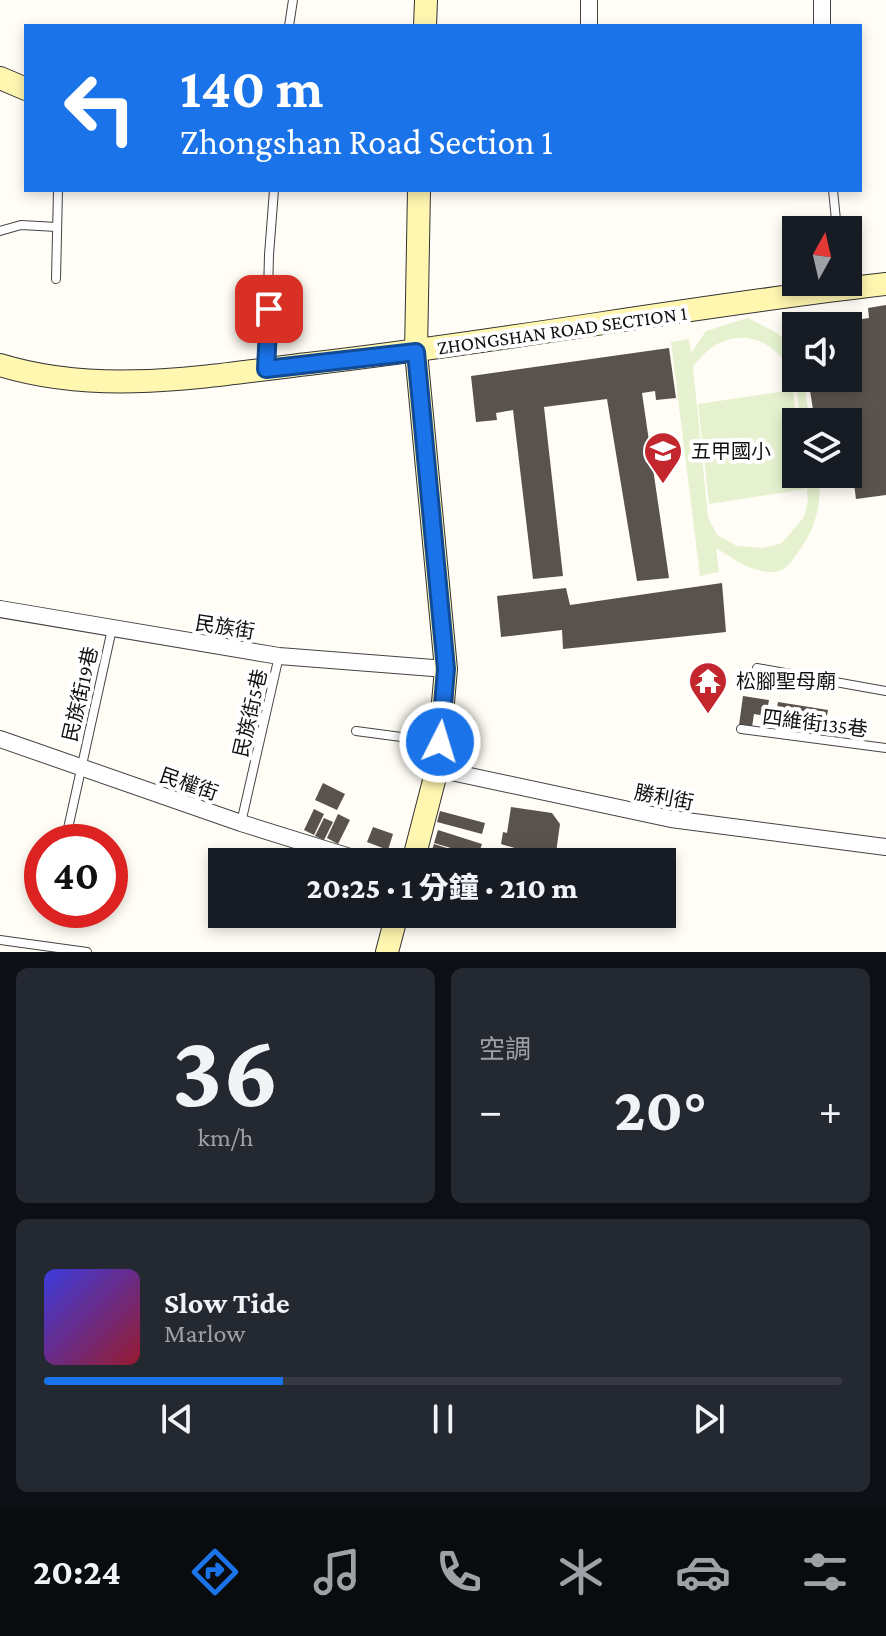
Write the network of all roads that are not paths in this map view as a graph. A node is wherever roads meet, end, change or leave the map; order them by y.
1 (293, 0) edge
2 (426, 0) edge
3 (589, 0) edge
4 (822, 0) edge
5 (289, 24) edge
6 (425, 24) edge
7 (589, 24) edge
8 (822, 24) edge
9 (0, 78) edge
10 (24, 88) edge
11 (58, 192) edge
12 (274, 192) edge
13 (419, 192) edge
14 (833, 192) edge
15 (836, 216) edge
16 (57, 227) junction
17 (0, 231) edge
18 (56, 279) dead end
19 (886, 284) edge
20 (862, 285) edge
21 (782, 295) edge
22 (416, 352) junction
23 (0, 365) edge
24 (266, 369) junction
25 (0, 609) edge
26 (112, 629) junction
27 (279, 656) junction
28 (757, 668) dead end
29 (446, 669) junction
30 (886, 691) edge
31 (741, 729) dead end
32 (356, 731) dead end
33 (0, 739) edge
34 (440, 742) junction
35 (886, 748) edge
36 (80, 767) junction
37 (437, 769) junction
38 (241, 823) junction
39 (69, 824) edge
40 (886, 847) edge
41 (321, 848) edge
42 (417, 848) edge
43 (393, 928) edge
44 (0, 940) edge
45 (40, 948) edge
46 (87, 952) edge
47 (387, 952) edge

1 - 5 lane
2 - 6 street
3 - 7 street
4 - 8 street
9 - 10 street
11 - 16 lane
12 - 24 lane
13 - 22 street
14 - 15 lane
16 - 17 lane
16 - 18 lane
19 - 20 street, ZHONGSHAN ROAD SECTION 1
21 - 22 street, ZHONGSHAN ROAD SECTION 1
22 - 24 street, ZHONGSHAN ROAD SECTION 1
22 - 29 street
23 - 24 street, ZHONGSHAN ROAD SECTION 1
25 - 26 street, 民族街
26 - 27 street, 民族街
26 - 36 lane, 民族街19巷
27 - 29 street, 民族街
27 - 38 lane, 民族街5巷
28 - 30 lane
29 - 34 street
31 - 35 lane, 四維街135巷
32 - 34 lane
33 - 36 street, 民權街
34 - 37 street
36 - 38 street, 民權街
36 - 39 lane, 民族街19巷
37 - 40 street, 勝利街
37 - 42 street
38 - 41 street, 民權街
43 - 47 street
44 - 45 lane
45 - 46 lane

